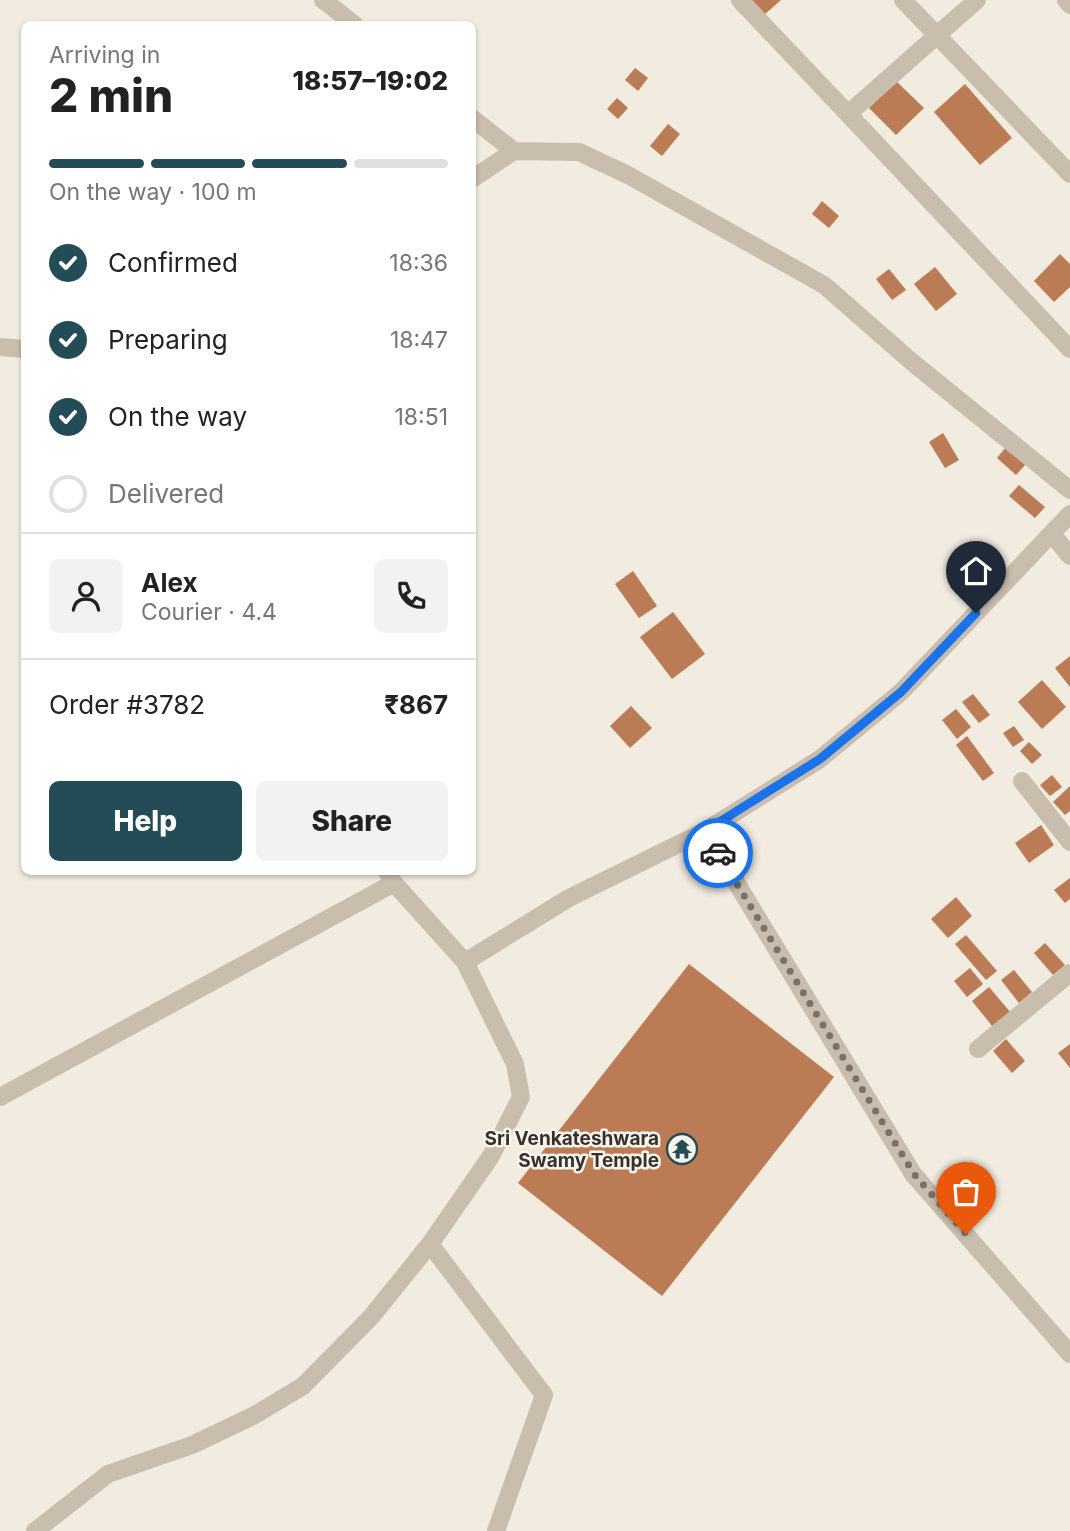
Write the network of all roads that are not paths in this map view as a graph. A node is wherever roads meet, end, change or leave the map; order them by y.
1 (323, 0) edge
2 (740, 0) edge
3 (903, 0) edge
4 (977, 0) edge
5 (1066, 0) edge
6 (1070, 5) edge
7 (350, 21) edge
8 (937, 35) junction
9 (848, 114) junction
10 (476, 121) edge
11 (514, 150) junction
12 (1070, 174) edge
13 (476, 176) edge
14 (0, 347) edge
15 (21, 349) edge
16 (1070, 349) edge
17 (1070, 491) edge
18 (1070, 514) edge
19 (1052, 534) junction
20 (1070, 556) edge
21 (1022, 781) dead end
22 (705, 831) junction
23 (1070, 842) edge
24 (391, 877) edge
25 (465, 962) junction
26 (1070, 973) edge
27 (978, 1049) dead end
28 (0, 1097) edge
29 (430, 1244) junction
30 (1070, 1354) edge
31 (35, 1531) edge
32 (496, 1531) edge

1 - 7 street
2 - 9 street
3 - 8 street
4 - 8 street
5 - 6 street
8 - 9 street
8 - 12 street
9 - 16 street
10 - 11 street
11 - 13 street
11 - 17 street
14 - 15 street
18 - 19 street
19 - 20 street
19 - 22 street
21 - 23 street
22 - 25 street
22 - 30 street
24 - 25 street
24 - 28 street
25 - 29 street
26 - 27 street
29 - 31 street
29 - 32 street

